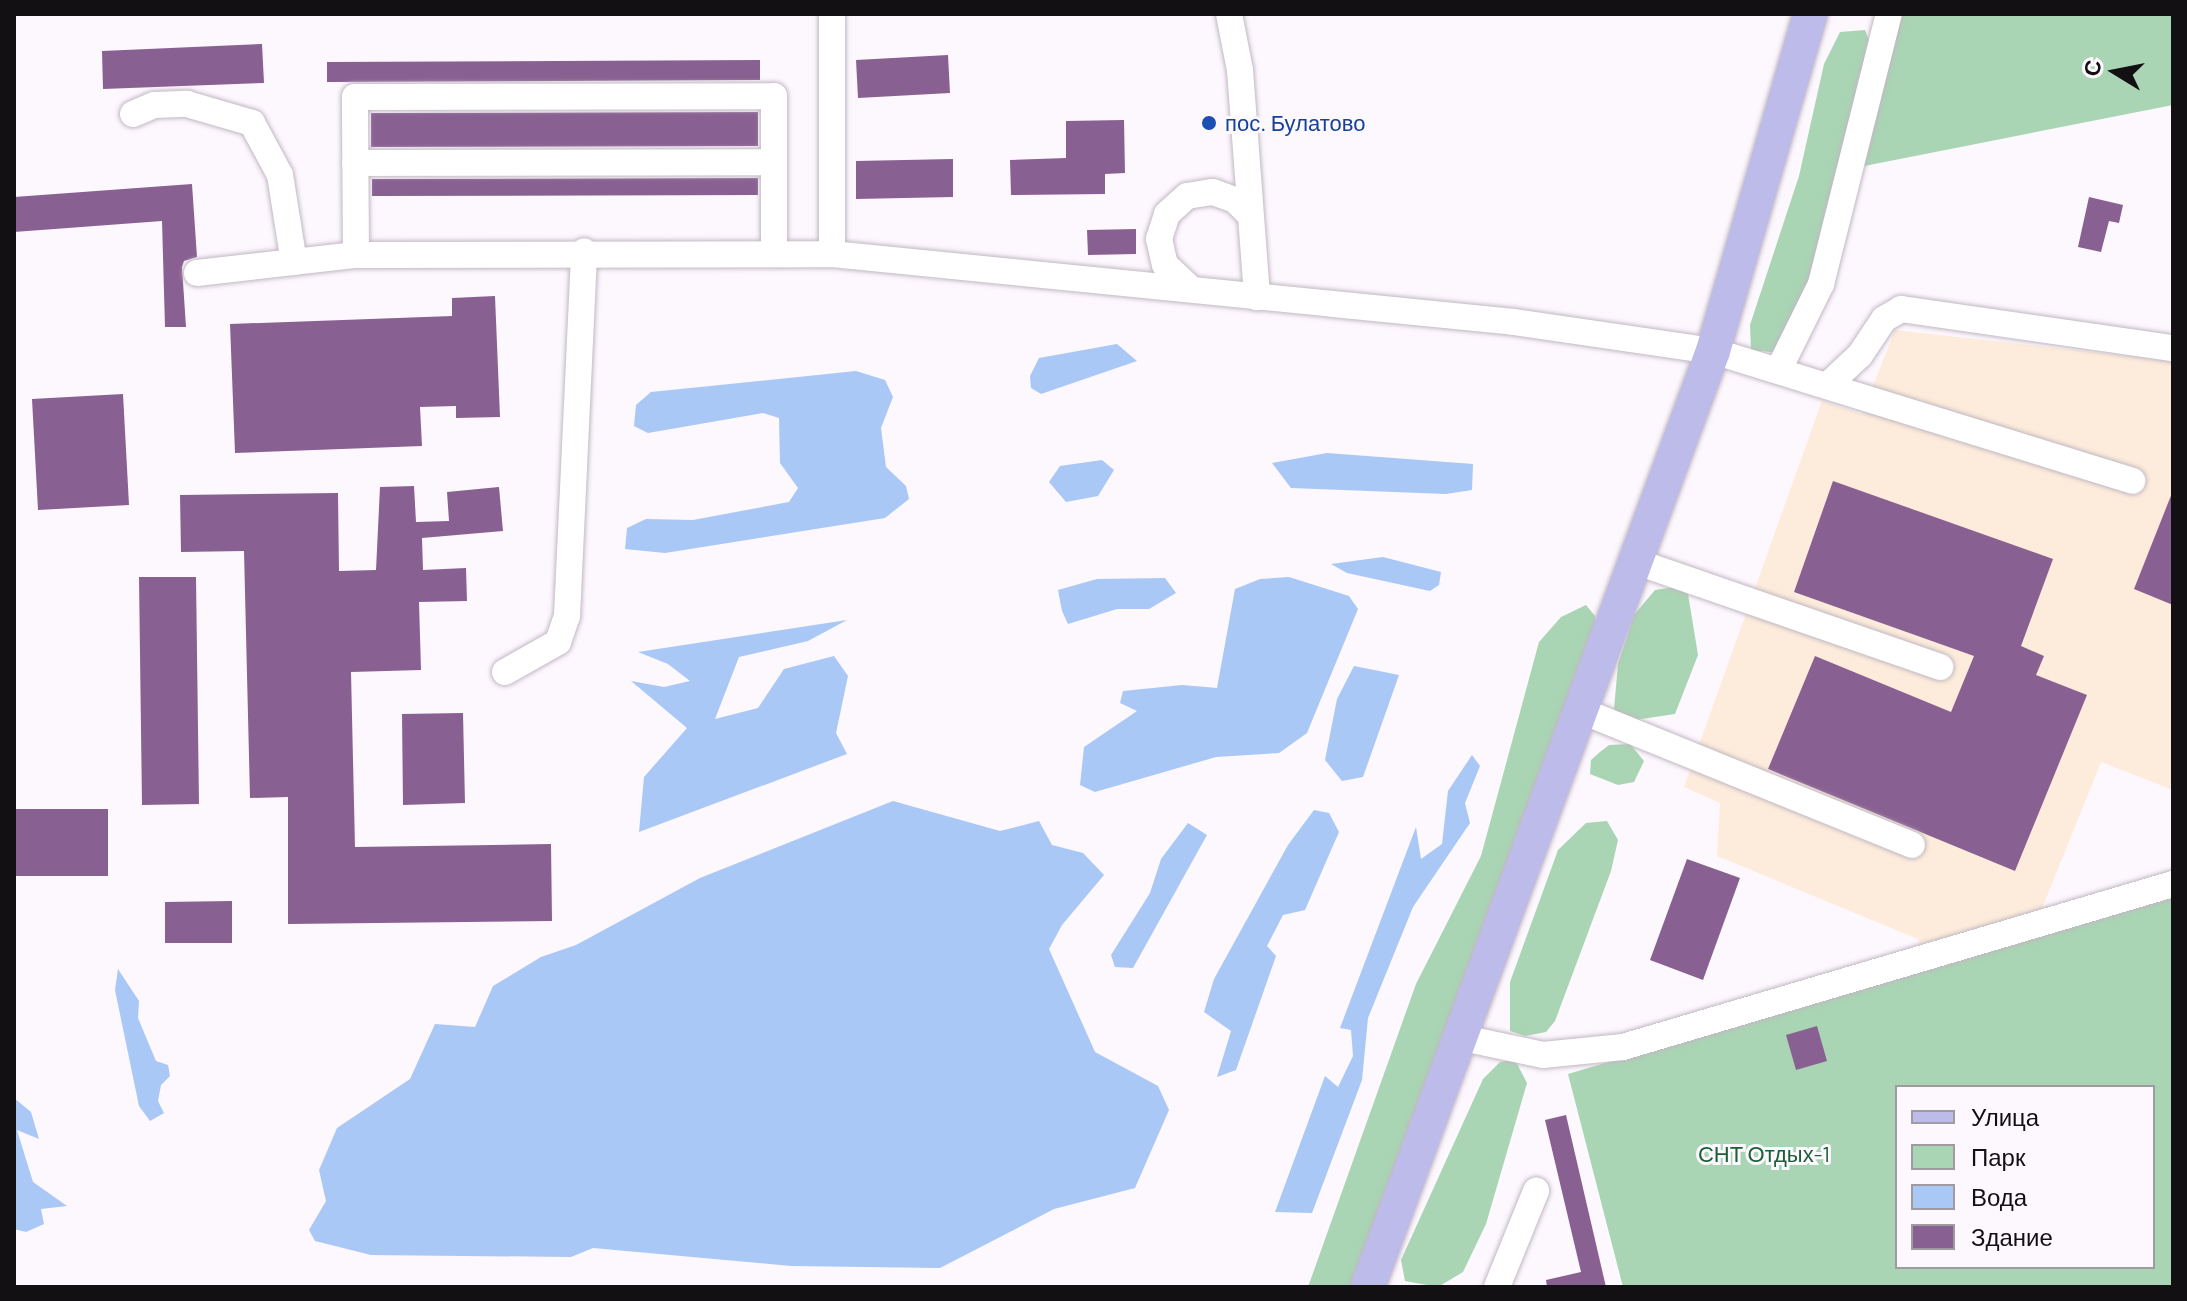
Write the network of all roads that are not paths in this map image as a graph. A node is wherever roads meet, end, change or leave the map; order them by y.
1 (832, 14) edge
2 (1229, 14) edge
3 (1810, 14) edge
4 (1889, 14) edge
5 (133, 114) dead end
6 (774, 162) junction
7 (355, 163) junction
8 (1248, 213) junction
9 (584, 251) junction
10 (774, 253) junction
11 (832, 254) junction
12 (356, 255) junction
13 (294, 262) junction
14 (197, 273) dead end
15 (1191, 289) junction
16 (1257, 297) junction
17 (2173, 348) edge
18 (1713, 351) junction
19 (1779, 369) junction
20 (1829, 384) junction
21 (2132, 481) dead end
22 (1637, 562) junction
23 (1940, 667) dead end
24 (505, 672) dead end
25 (1582, 711) junction
26 (1912, 845) dead end
27 (2173, 884) edge
28 (1463, 1038) junction
29 (1536, 1191) dead end
30 (1370, 1286) edge
31 (1497, 1287) edge

1 - 11 street
2 - 8 street
3 - 18 main road
4 - 19 street
5 - 13 street
6 - 7 street
6 - 7 street
6 - 10 street
7 - 12 street
8 - 15 street
8 - 16 street
9 - 10 street
9 - 12 street
9 - 24 street
10 - 11 street
11 - 15 street
12 - 13 street
13 - 14 street
15 - 16 street
16 - 18 street
17 - 20 street
18 - 19 street
18 - 22 main road
19 - 20 street
20 - 21 street
22 - 23 street
22 - 25 main road
25 - 26 street
25 - 28 main road
27 - 28 street
28 - 30 main road
29 - 31 street

